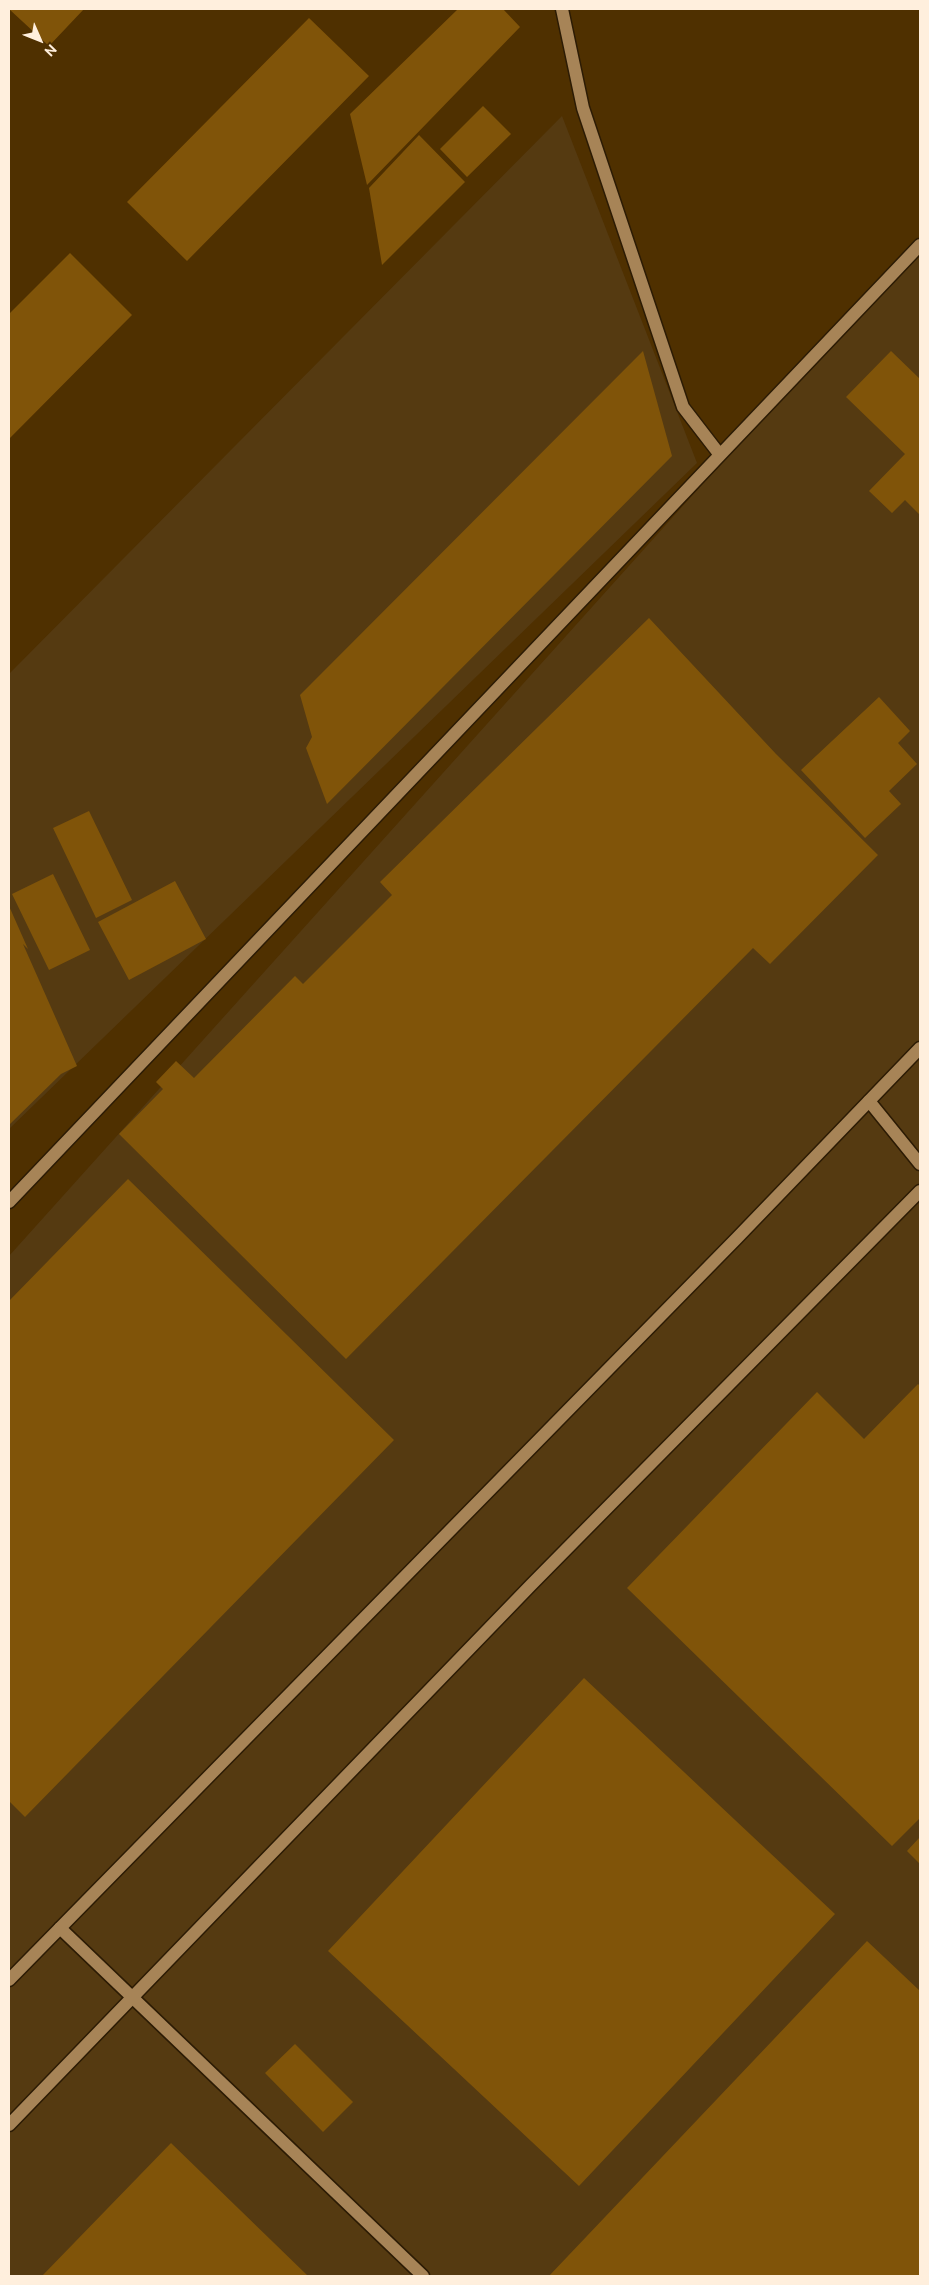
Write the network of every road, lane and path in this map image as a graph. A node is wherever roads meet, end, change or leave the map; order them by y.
1 (562, 9) edge
2 (920, 244) edge
3 (720, 455) junction
4 (920, 1048) edge
5 (869, 1101) junction
6 (920, 1164) edge
7 (920, 1191) edge
8 (9, 1202) edge
9 (60, 1928) junction
10 (9, 1980) edge
11 (131, 1998) junction
12 (9, 2125) edge
13 (423, 2276) edge

1 - 3 street
2 - 3 street
3 - 8 street
4 - 5 street
5 - 6 street
5 - 9 street
7 - 11 street
9 - 10 street
9 - 11 street
11 - 12 street
11 - 13 street

